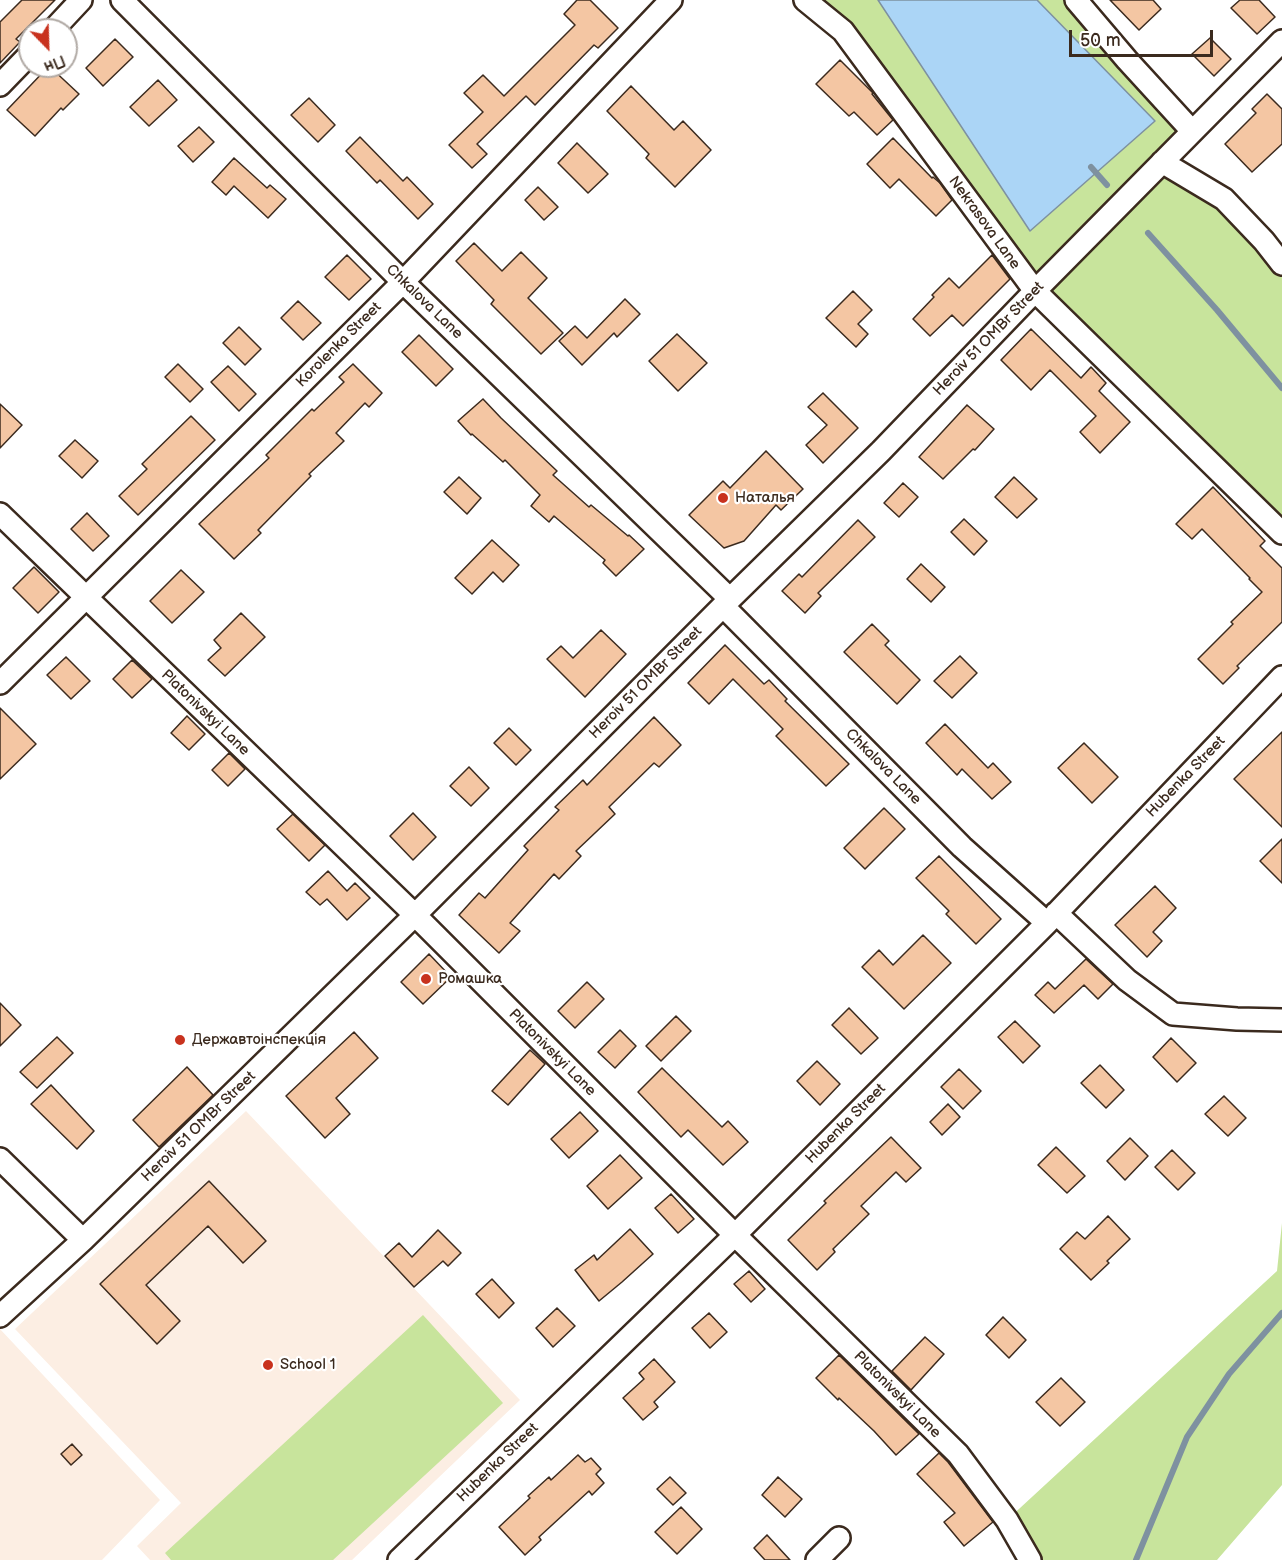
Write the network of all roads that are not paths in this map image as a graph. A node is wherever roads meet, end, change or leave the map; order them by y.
1 (81, 0) edge
2 (122, 0) edge
3 (671, 0) edge
4 (805, 0) edge
5 (1076, 0) edge
6 (64, 18) edge
7 (1282, 40) edge
8 (18, 67) edge
9 (0, 86) edge
10 (1191, 131) junction
11 (1162, 162) junction
12 (1282, 264) edge
13 (403, 282) junction
14 (1035, 291) junction
15 (0, 514) edge
16 (1282, 533) edge
17 (85, 597) junction
18 (727, 603) junction
19 (1282, 677) edge
20 (0, 683) edge
21 (415, 915) junction
22 (1052, 918) junction
23 (1282, 1020) edge
24 (0, 1159) edge
25 (735, 1235) junction
26 (83, 1240) junction
27 (0, 1316) edge
28 (839, 1538) dead end
29 (399, 1560) edge
30 (817, 1560) edge
31 (1030, 1560) edge

1 - 6 street
2 - 13 street, Chkalova Lane
3 - 13 street, Korolenka Street
4 - 14 street, Nekrasova Lane
5 - 10 street
7 - 10 street, Heroiv 51 OMBr Street
8 - 9 street
10 - 11 street, Heroiv 51 OMBr Street
11 - 12 street
11 - 14 street, Heroiv 51 OMBr Street
13 - 17 street, Korolenka Street
13 - 18 street, Chkalova Lane
14 - 16 street, Nekrasova Lane
14 - 18 street, Heroiv 51 OMBr Street
15 - 17 street, Platonivskyi Lane
17 - 20 street, Korolenka Street
17 - 21 street, Platonivskyi Lane
18 - 21 street, Heroiv 51 OMBr Street
18 - 22 street, Chkalova Lane
19 - 22 street, Hubenka Street
21 - 25 street, Platonivskyi Lane
21 - 26 street, Heroiv 51 OMBr Street
22 - 23 street, Chkalova Lane
22 - 25 street, Hubenka Street
24 - 26 street
25 - 29 street, Hubenka Street
25 - 31 street, Platonivskyi Lane
26 - 27 street, Heroiv 51 OMBr Street
28 - 30 street

